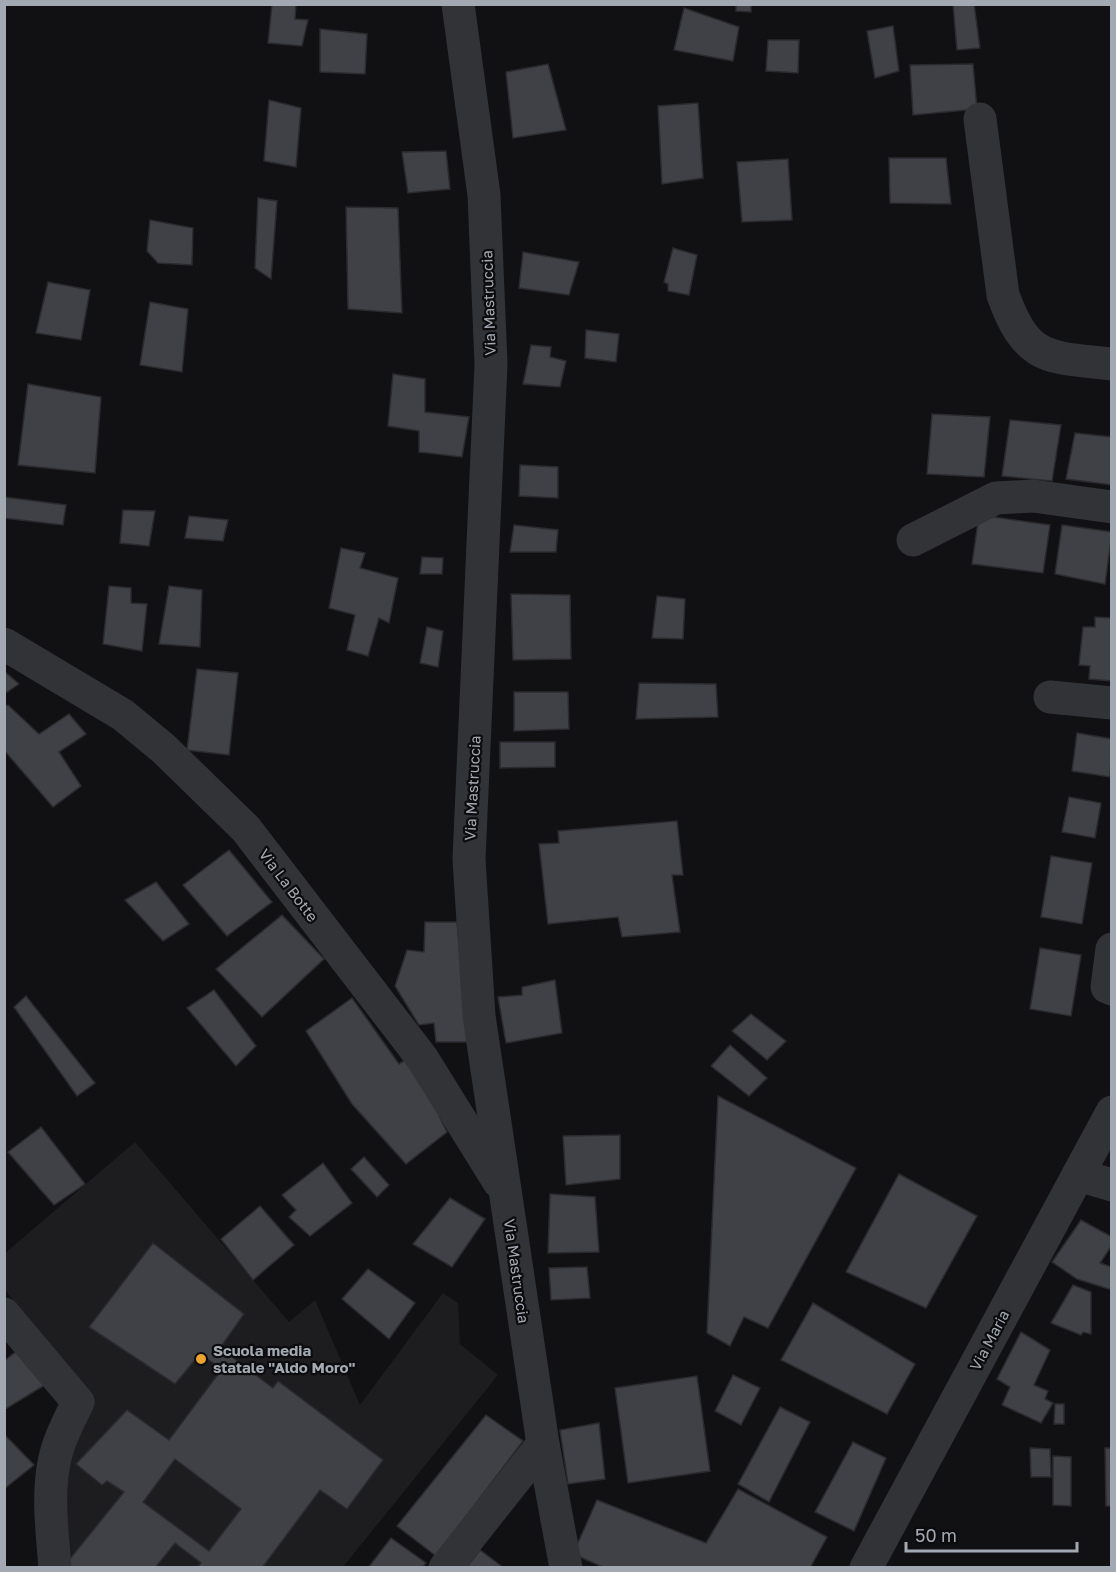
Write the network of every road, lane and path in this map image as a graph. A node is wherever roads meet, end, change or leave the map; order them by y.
1 (458, 4) edge
2 (980, 119) dead end
3 (1112, 364) edge
4 (1112, 507) edge
5 (914, 540) dead end
6 (4, 644) edge
7 (1050, 697) dead end
8 (1112, 703) edge
9 (1112, 949) edge
10 (1112, 989) edge
11 (1112, 1112) edge
12 (1078, 1175) junction
13 (1112, 1185) edge
14 (506, 1193) junction
15 (4, 1314) edge
16 (543, 1444) junction
17 (55, 1568) edge
18 (445, 1568) edge
19 (566, 1568) edge
20 (866, 1568) edge

1 - 14 street, Via Mastruccia
2 - 3 street
4 - 5 street
6 - 14 street, Via La Botte
7 - 8 street
9 - 10 street
11 - 12 street, Via Maria
12 - 13 street
12 - 20 street, Via Maria
14 - 16 street, Via Mastruccia
15 - 17 street
16 - 18 street
16 - 19 street, Via Mastruccia

